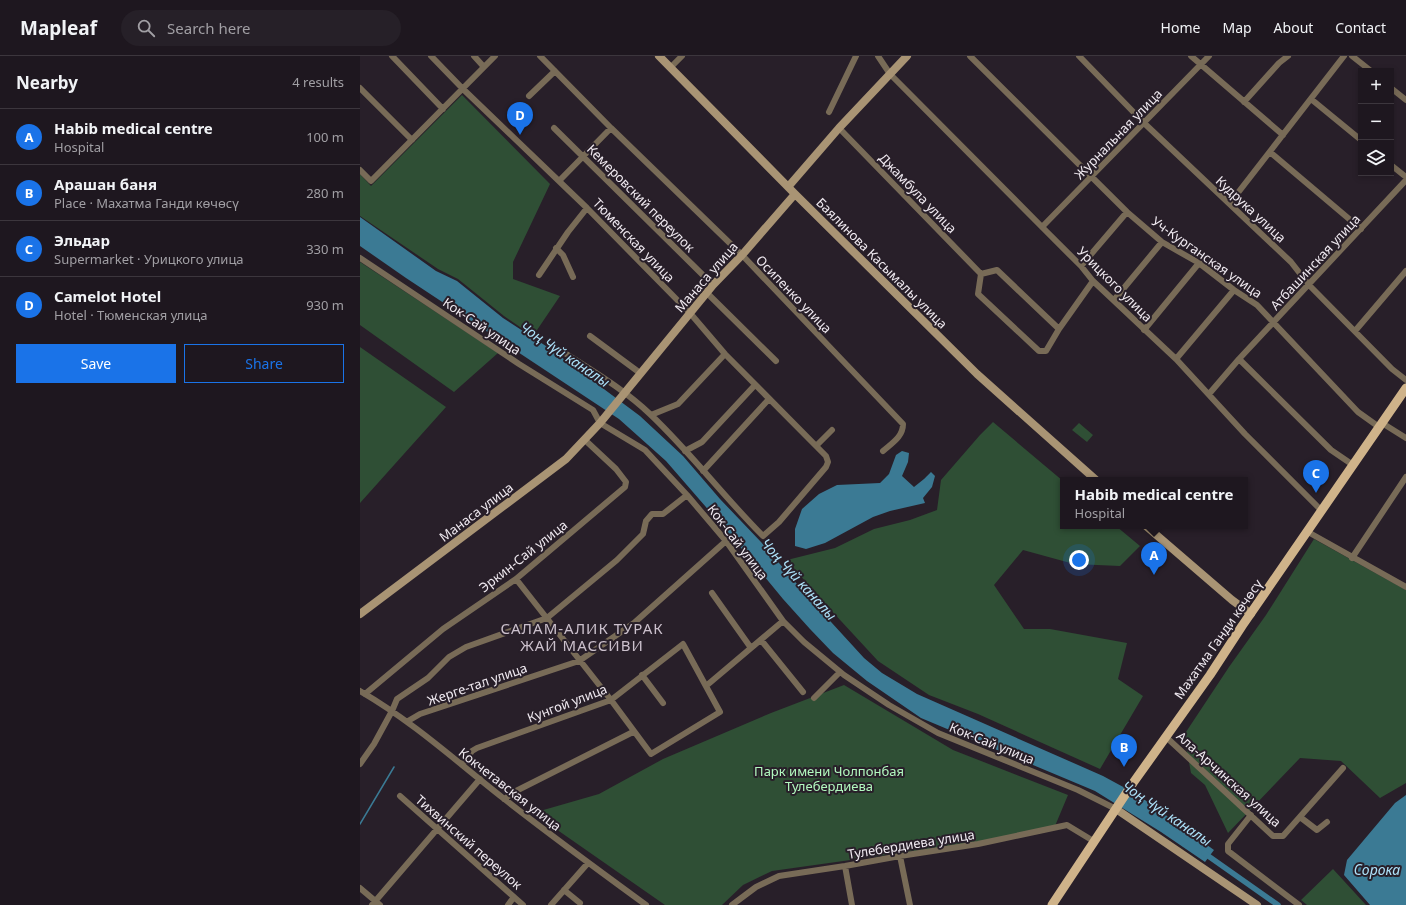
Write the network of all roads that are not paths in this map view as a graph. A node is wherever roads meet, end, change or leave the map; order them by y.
1 (392, 56) edge
2 (431, 56) edge
3 (474, 56) edge
4 (495, 56) edge
5 (540, 56) edge
6 (659, 56) edge
7 (682, 56) edge
8 (856, 56) edge
9 (878, 56) edge
10 (907, 56) edge
11 (970, 56) edge
12 (1079, 56) edge
13 (1191, 56) edge
14 (1209, 56) edge
15 (1288, 56) edge
16 (1344, 56) edge
17 (1352, 56) edge
18 (1200, 64) junction
19 (484, 67) junction
20 (670, 68) junction
21 (1366, 68) edge
22 (555, 71) junction
23 (890, 74) junction
24 (360, 88) edge
25 (463, 89) junction
26 (1394, 90) edge
27 (528, 96) dead end
28 (1311, 99) junction
29 (1406, 100) edge
30 (1244, 102) junction
31 (443, 109) junction
32 (829, 112) dead end
33 (1144, 123) junction
34 (554, 128) dead end
35 (612, 128) junction
36 (839, 128) junction
37 (1283, 135) junction
38 (1358, 138) edge
39 (412, 140) junction
40 (1270, 152) junction
41 (584, 157) junction
42 (1394, 168) edge
43 (360, 170) edge
44 (1092, 176) junction
45 (1406, 178) edge
46 (559, 181) junction
47 (788, 187) junction
48 (795, 194) junction
49 (1230, 203) junction
50 (587, 208) junction
51 (1127, 212) junction
52 (1042, 226) junction
53 (1361, 229) junction
54 (1162, 242) junction
55 (556, 248) junction
56 (742, 255) junction
57 (360, 258) edge
58 (1199, 263) junction
59 (1081, 266) junction
60 (1406, 271) edge
61 (981, 274) junction
62 (539, 275) dead end
63 (572, 277) dead end
64 (1093, 281) junction
65 (713, 285) junction
66 (1310, 285) junction
67 (1234, 290) junction
68 (707, 293) junction
69 (1114, 300) junction
70 (690, 314) junction
71 (1273, 323) junction
72 (1059, 329) junction
73 (1144, 330) junction
74 (1355, 331) junction
75 (590, 336) dead end
76 (560, 350) dead end
77 (724, 354) junction
78 (1176, 359) junction
79 (1239, 359) junction
80 (776, 361) dead end
81 (640, 373) junction
82 (1406, 380) edge
83 (755, 385) junction
84 (1406, 388) edge
85 (1209, 394) junction
86 (624, 395) junction
87 (769, 398) junction
88 (651, 415) junction
89 (603, 420) junction
90 (1381, 425) junction
91 (832, 430) dead end
92 (1406, 438) edge
93 (585, 440) junction
94 (816, 446) junction
95 (685, 451) junction
96 (883, 451) dead end
97 (1353, 465) junction
98 (703, 471) junction
99 (1093, 477) edge
100 (1406, 477) edge
101 (686, 494) junction
102 (1322, 511) junction
103 (1149, 529) edge
104 (1308, 532) junction
105 (726, 541) junction
106 (1352, 558) junction
107 (516, 579) junction
108 (1406, 587) edge
109 (712, 593) dead end
110 (360, 614) edge
111 (1251, 614) junction
112 (547, 618) junction
113 (783, 621) junction
114 (761, 640) junction
115 (751, 648) junction
116 (579, 661) junction
117 (840, 672) junction
118 (642, 675) junction
119 (706, 686) junction
120 (362, 692) edge
121 (803, 692) dead end
122 (814, 698) dead end
123 (611, 700) junction
124 (663, 704) dead end
125 (392, 711) junction
126 (408, 722) junction
127 (633, 732) junction
128 (1166, 737) junction
129 (360, 764) edge
130 (462, 765) junction
131 (1343, 768) dead end
132 (480, 779) junction
133 (400, 796) dead end
134 (504, 799) junction
135 (1116, 809) junction
136 (1251, 815) junction
137 (1300, 817) junction
138 (1327, 822) dead end
139 (437, 829) junction
140 (1095, 842) junction
141 (900, 856) junction
142 (588, 863) junction
143 (845, 866) junction
144 (360, 888) edge
145 (564, 890) junction
146 (514, 897) junction
147 (376, 904) edge
148 (580, 904) dead end
149 (508, 905) edge
150 (524, 905) edge
151 (551, 905) edge
152 (646, 905) edge
153 (732, 905) edge
154 (852, 905) edge
155 (910, 905) edge
156 (1052, 905) edge
157 (1257, 905) edge
158 (1300, 905) edge

1 - 31 street
2 - 25 street, Тюменская улица
3 - 19 street
4 - 19 street
5 - 22 street, Осипенко улица
6 - 20 street, Баялинова Касымалы улица
7 - 20 street
8 - 32 street
9 - 23 street
10 - 23 street
11 - 44 street, Уч-Курганская улица
12 - 33 street, Кудрука улица
13 - 18 street
14 - 18 street, Журнальная улица
15 - 30 street
16 - 28 street
17 - 21 street
18 - 30 street
18 - 33 street, Журнальная улица
19 - 25 street
20 - 47 street, Баялинова Касымалы улица
22 - 27 street
22 - 35 street, Осипенко улица
23 - 36 street
23 - 52 street, Урицкого улица
24 - 39 street
25 - 31 street
25 - 46 street, Тюменская улица
26 - 29 street
28 - 37 street
28 - 38 street
30 - 37 street
31 - 39 street
33 - 44 street, Журнальная улица
33 - 49 street, Кудрука улица
34 - 41 street, Кемеровский переулок
35 - 41 street
35 - 56 street, Осипенко улица
36 - 47 street
36 - 61 street, Джамбула улица
37 - 40 street
39 - 43 street
40 - 49 street
40 - 53 street
41 - 46 street
41 - 65 street, Кемеровский переулок
42 - 45 street
44 - 51 street, Уч-Курганская улица
44 - 52 street, Журнальная улица
45 - 53 street, Атбашинская улица
46 - 50 street, Тюменская улица
47 - 48 street, Баялинова Касымалы улица
48 - 56 street, Манаса улица
48 - 99 street, Баялинова Касымалы улица
49 - 66 street, Кудрука улица
50 - 55 street
50 - 70 street, Тюменская улица
51 - 54 street, Уч-Курганская улица
51 - 59 street
52 - 59 street, Урицкого улица
53 - 66 street, Атбашинская улица
54 - 58 street, Уч-Курганская улица
54 - 69 street
55 - 62 street
55 - 63 street
56 - 65 street, Манаса улица
56 - 96 street, Осипенко улица
57 - 89 street, Кок-Сай улица
58 - 67 street, Уч-Курганская улица
58 - 73 street
59 - 64 street, Урицкого улица
60 - 74 street
61 - 72 street
61 - 72 street
64 - 69 street, Урицкого улица
64 - 72 street
65 - 68 street, Манаса улица
66 - 71 street, Атбашинская улица
66 - 74 street, Кудрука улица
67 - 71 street, Уч-Курганская улица
67 - 78 street
68 - 70 street, Манаса улица
68 - 80 street
69 - 73 street, Урицкого улица
70 - 77 street, Тюменская улица
70 - 81 street, Манаса улица
71 - 79 street, Атбашинская улица
71 - 90 street, Уч-Курганская улица
73 - 78 street, Урицкого улица
74 - 82 street, Кудрука улица
75 - 81 street
76 - 86 street
77 - 83 street, Тюменская улица
77 - 88 street
78 - 85 street, Урицкого улица
79 - 85 street, Атбашинская улица
79 - 97 street
81 - 86 street, Манаса улица
83 - 87 street, Тюменская улица
83 - 95 street
84 - 90 main road, Махатма Ганди көчөсү
85 - 102 street, Урицкого улица
86 - 88 street
86 - 89 street, Манаса улица
87 - 94 street, Тюменская улица
87 - 98 street
88 - 95 street
89 - 93 street, Манаса улица
89 - 101 street, Кок-Сай улица
90 - 92 street, Уч-Курганская улица
90 - 97 main road, Махатма Ганди көчөсү
91 - 94 street
93 - 107 street, Эркин-Сай улица
93 - 110 street, Манаса улица
94 - 98 street, Тюменская улица
95 - 98 street
97 - 102 main road, Махатма Ганди көчөсү
100 - 106 street
101 - 105 street, Кок-Сай улица
101 - 112 street
102 - 104 main road, Махатма Ганди көчөсү
103 - 111 street
104 - 106 street
104 - 111 main road, Махатма Ганди көчөсү
105 - 113 street, Кок-Сай улица
105 - 116 street, Жерге-тал улица
106 - 108 street
107 - 112 street
107 - 120 street, Эркин-Сай улица
109 - 115 street
111 - 128 main road, Махатма Ганди көчөсү
112 - 116 street
112 - 125 street
113 - 114 street
113 - 117 street, Кок-Сай улица
114 - 115 street
114 - 121 street
115 - 119 street
116 - 123 street
116 - 126 street, Жерге-тал улица
117 - 122 street
117 - 135 street, Кок-Сай улица
118 - 119 street, Кунгой улица
118 - 123 street, Кунгой улица
118 - 124 street
119 - 127 street, Кунгой улица
120 - 125 street, Кокчетавская улица
123 - 127 street
123 - 130 street, Кунгой улица
125 - 126 street, Кокчетавская улица
125 - 129 street
126 - 130 street, Кокчетавская улица
127 - 134 street
128 - 135 main road, Махатма Ганди көчөсү
128 - 136 street, Ала-Арчинская улица
130 - 132 street, Кокчетавская улица
131 - 137 street, Ала-Арчинская улица
132 - 134 street, Кокчетавская улица
132 - 139 street
133 - 139 street, Тихвинский переулок
134 - 142 street, Кокчетавская улица
135 - 140 main road, Махатма Ганди көчөсү
135 - 157 street
136 - 137 street, Ала-Арчинская улица
136 - 158 street
137 - 138 street
139 - 146 street, Тихвинский переулок
139 - 147 street
140 - 141 street, Тулебердиева улица
140 - 156 main road, Махатма Ганди көчөсү
141 - 143 street, Тулебердиева улица
141 - 155 street
142 - 145 street
142 - 152 street, Кокчетавская улица
143 - 153 street, Тулебердиева улица
143 - 154 street
144 - 147 street
145 - 148 street
145 - 151 street
146 - 149 street
146 - 150 street, Тихвинский переулок

